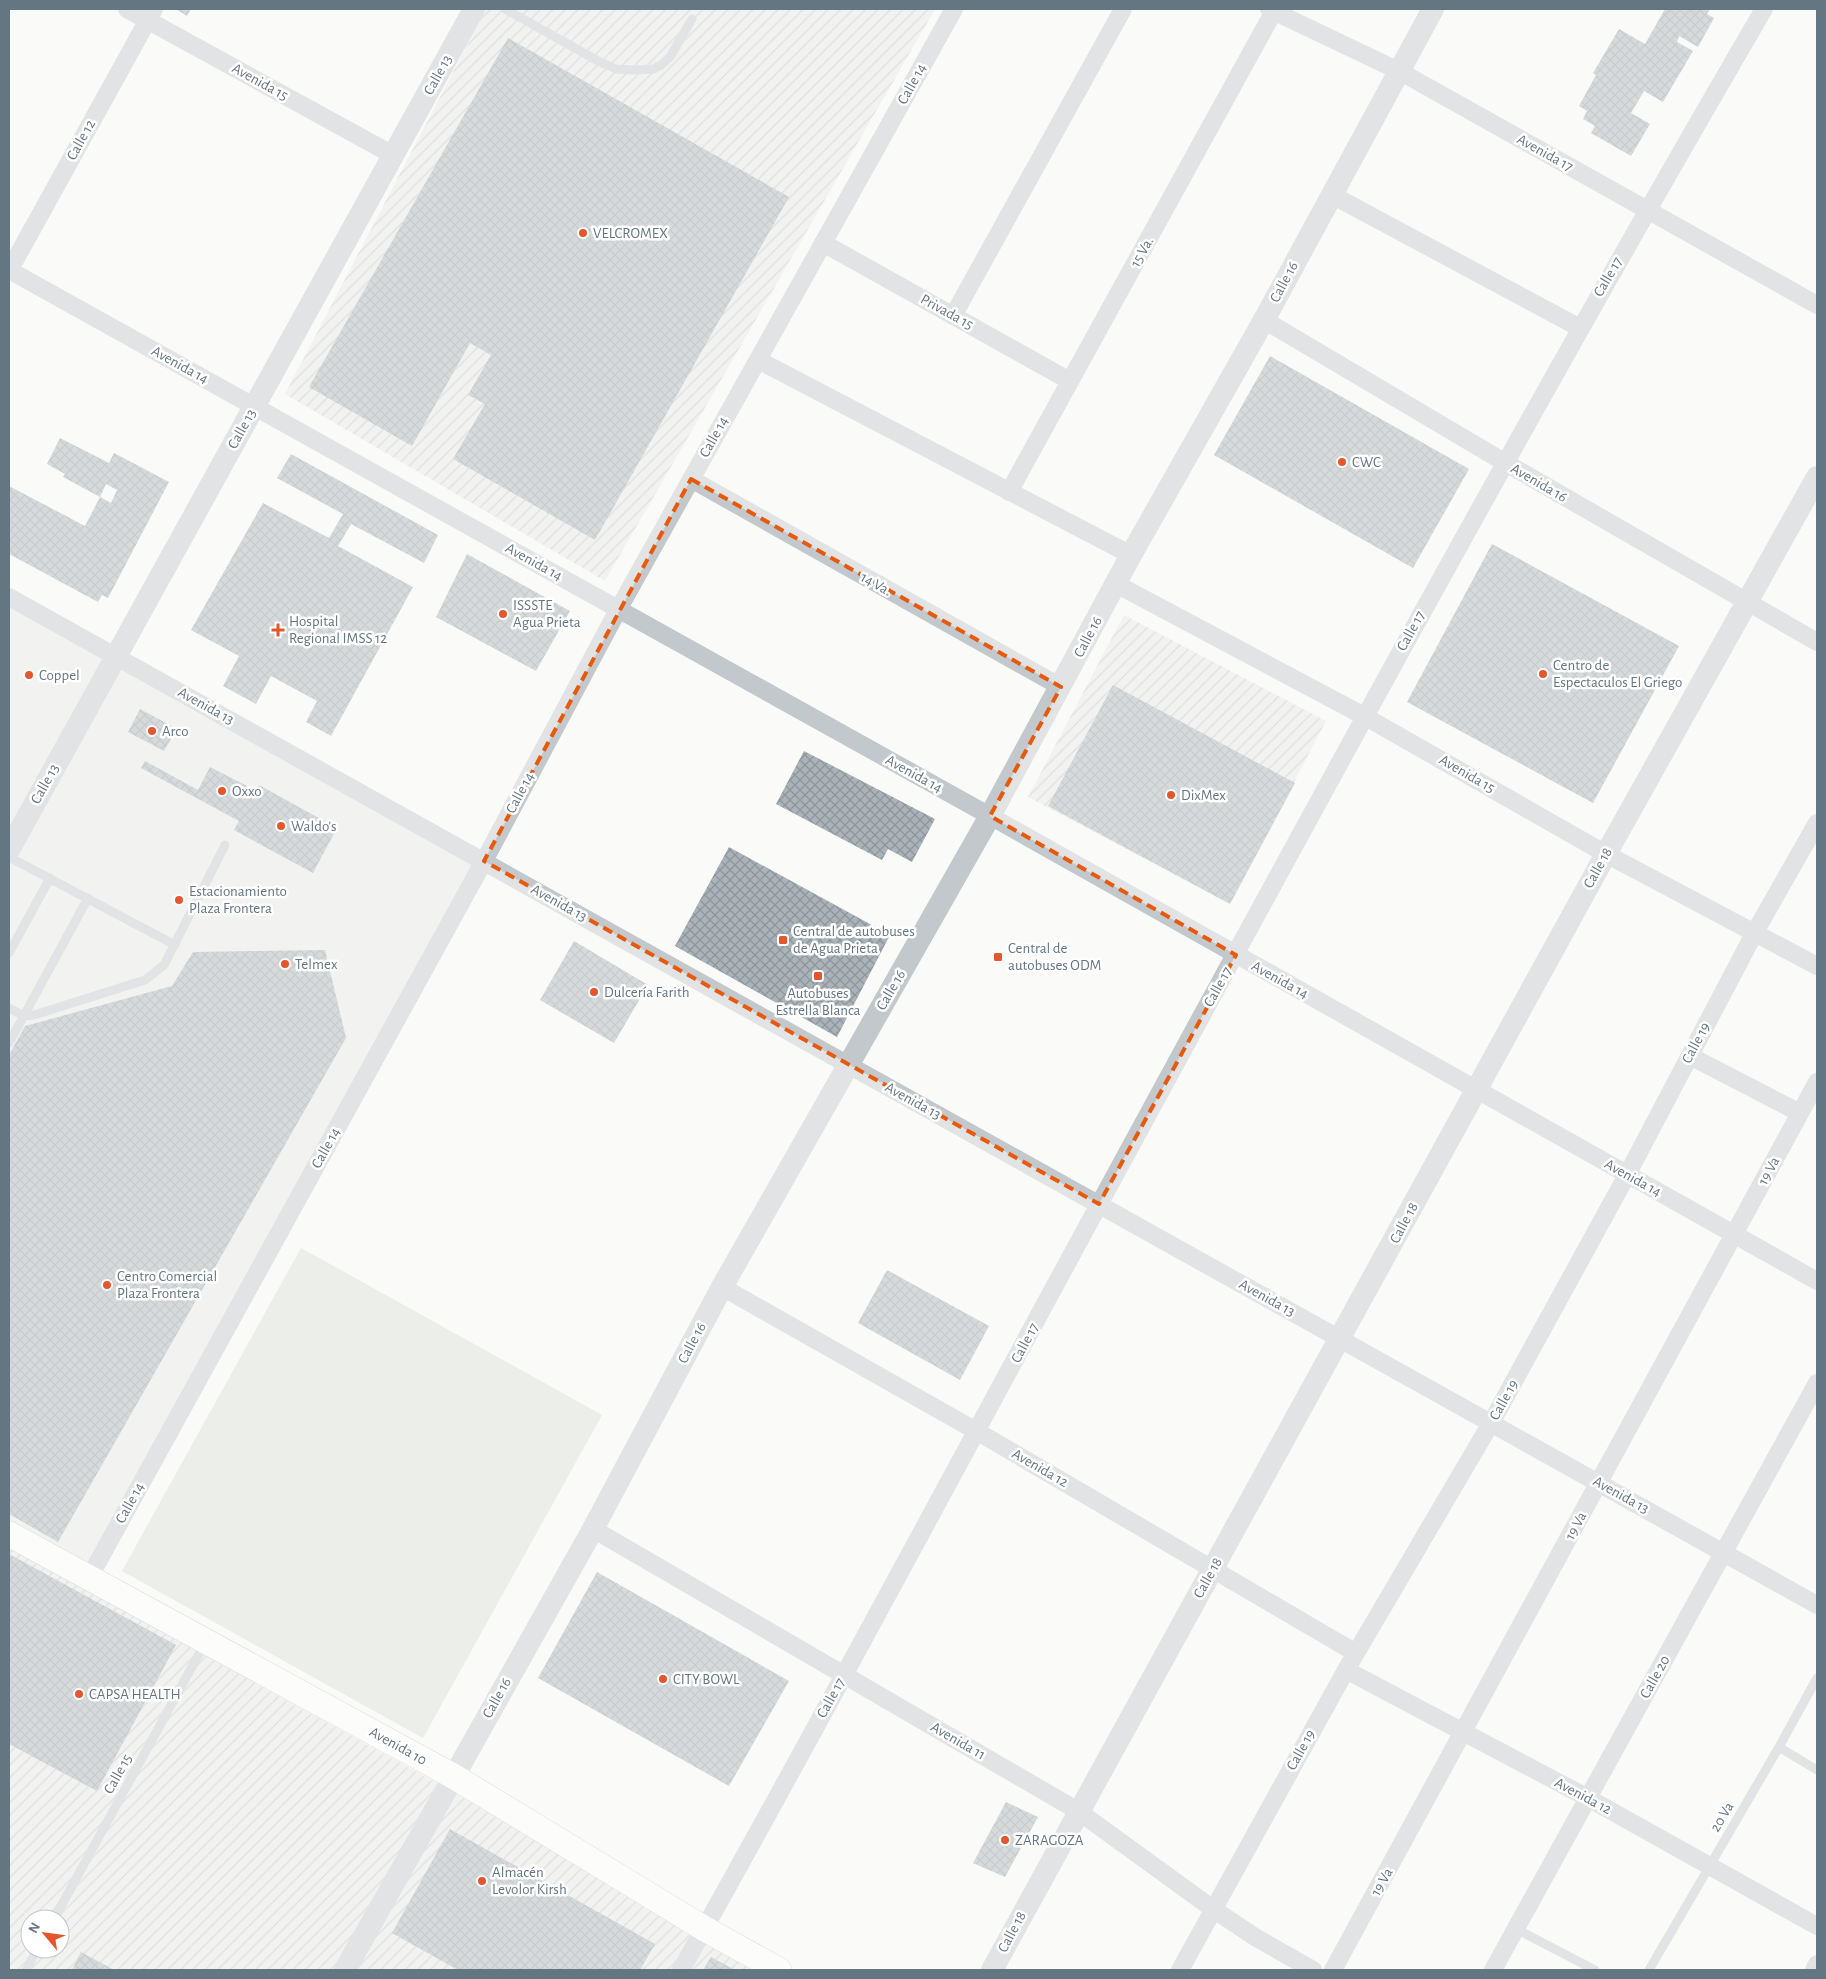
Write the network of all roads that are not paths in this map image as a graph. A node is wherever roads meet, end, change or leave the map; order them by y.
1 (127, 9) edge
2 (474, 9) edge
3 (506, 9) edge
4 (954, 9) edge
5 (1123, 9) edge
6 (1433, 9) edge
7 (1764, 9) edge
8 (1272, 10) edge
9 (151, 14) edge
10 (692, 19) dead end
11 (1398, 71) junction
12 (393, 155) junction
13 (1332, 195) junction
14 (1647, 209) junction
15 (823, 243) junction
16 (9, 270) edge
17 (1817, 304) edge
18 (953, 316) junction
19 (1264, 320) junction
20 (1580, 328) junction
21 (758, 360) junction
22 (1070, 381) junction
23 (254, 406) junction
24 (1504, 462) junction
25 (1817, 477) edge
26 (691, 479) junction
27 (1009, 492) junction
28 (1131, 555) junction
29 (1116, 584) junction
30 (9, 597) edge
31 (1748, 603) junction
32 (618, 610) junction
33 (1817, 642) edge
34 (116, 656) junction
35 (1061, 687) junction
36 (1364, 716) junction
37 (990, 816) junction
38 (1817, 823) edge
39 (225, 845) dead end
40 (9, 850) edge
41 (1606, 854) junction
42 (9, 857) edge
43 (484, 861) junction
44 (50, 878) junction
45 (88, 898) junction
46 (1755, 932) junction
47 (175, 945) junction
48 (9, 953) edge
49 (1236, 955) junction
50 (1817, 966) edge
51 (9, 1008) edge
52 (24, 1016) junction
53 (9, 1043) edge
54 (1690, 1056) junction
55 (848, 1066) junction
56 (1817, 1082) edge
57 (1476, 1090) junction
58 (1800, 1113) junction
59 (1628, 1175) junction
60 (1099, 1204) junction
61 (1735, 1235) junction
62 (1817, 1281) edge
63 (722, 1287) junction
64 (1341, 1339) junction
65 (1817, 1384) edge
66 (1491, 1423) junction
67 (978, 1432) junction
68 (1599, 1483) junction
69 (593, 1529) junction
70 (9, 1534) edge
71 (1724, 1553) junction
72 (1213, 1568) junction
73 (89, 1578) junction
74 (1817, 1605) edge
75 (206, 1642) junction
76 (1356, 1653) junction
77 (1346, 1670) junction
78 (844, 1674) junction
79 (1817, 1678) edge
80 (1464, 1734) junction
81 (1779, 1747) junction
82 (1817, 1770) edge
83 (453, 1776) junction
84 (1588, 1798) junction
85 (1078, 1811) junction
86 (1710, 1865) junction
87 (59, 1909) edge
88 (1213, 1909) junction
89 (1817, 1926) edge
90 (705, 1929) junction
91 (1516, 1929) junction
92 (1817, 1964) edge
93 (345, 1970) edge
94 (681, 1970) edge
95 (779, 1970) edge
96 (992, 1970) edge
97 (1180, 1970) edge
98 (1313, 1970) edge
99 (1333, 1970) edge
100 (1493, 1970) edge
101 (1595, 1970) edge
102 (1649, 1970) edge
103 (1814, 1970) edge

1 - 9 street, Avenida 15
2 - 12 street, Calle 13
3 - 10 lane
4 - 15 street, Calle 14
5 - 18 street
6 - 11 street, Calle 16
7 - 14 street, Calle 17
8 - 11 street, Avenida 17
8 - 22 street, 15 Va.
9 - 12 street, Avenida 15
9 - 16 street, Calle 12
11 - 13 street, Calle 16
11 - 14 street, Avenida 17
12 - 23 street, Calle 13
13 - 19 street, Calle 16
13 - 20 street
14 - 17 street, Avenida 17
14 - 20 street, Calle 17
15 - 18 street, Privada 15
15 - 21 street, Calle 14
16 - 23 street, Avenida 14
18 - 22 street, Privada 15
19 - 24 street, Avenida 16
19 - 28 street, Calle 16
20 - 24 street, Calle 17
21 - 26 street, Calle 14
21 - 27 street
22 - 27 street, 15 Va.
23 - 32 street, Avenida 14
23 - 34 street, Calle 13
24 - 31 street, Avenida 16
24 - 36 street, Calle 17
25 - 31 street, Calle 18
26 - 32 street, Calle 14
26 - 35 street, 14 Va.
27 - 28 street
28 - 29 street, Calle 16
29 - 35 street, Calle 16
29 - 36 street, Avenida 15
30 - 34 street, Avenida 13
31 - 33 street, Avenida 16
31 - 41 street, Calle 18
32 - 37 street, Avenida 14
32 - 43 street, Calle 14
34 - 40 street, Calle 13
34 - 43 street, Avenida 13
35 - 37 street, Calle 16
36 - 41 street, Avenida 15
36 - 49 street, Calle 17
37 - 49 street, Avenida 14
37 - 55 street, Calle 16
38 - 46 street, Calle 19
39 - 47 lane
41 - 46 street, Avenida 15
41 - 57 street, Calle 18
42 - 44 lane
43 - 55 street, Avenida 13
43 - 73 street, Calle 14
44 - 45 lane
44 - 48 lane
45 - 47 lane
45 - 52 lane
46 - 50 street, Avenida 15
46 - 54 street, Calle 19
47 - 52 lane
49 - 57 street, Avenida 14
49 - 60 street, Calle 17
51 - 52 lane
52 - 53 lane
54 - 58 street
54 - 59 street, Calle 19
55 - 60 street, Avenida 13
55 - 63 street, Calle 16
56 - 58 street, 19 Va
57 - 59 street, Avenida 14
57 - 64 street, Calle 18
58 - 61 street, 19 Va
59 - 61 street, Avenida 14
59 - 66 street, Calle 19
60 - 64 street, Avenida 13
60 - 67 street, Calle 17
61 - 62 street, Avenida 14
61 - 68 street, 19 Va
63 - 67 street, Avenida 12
63 - 69 street, Calle 16
64 - 66 street, Avenida 13
64 - 72 street, Calle 18
65 - 71 street, Calle 20
66 - 68 street, Avenida 13
66 - 76 street, Calle 19
67 - 72 street, Avenida 12
67 - 78 street, Calle 17
68 - 71 street, Avenida 13
68 - 80 street, 19 Va
69 - 78 street, Avenida 11
69 - 83 street, Calle 16
70 - 73 main road, Avenida 10
71 - 74 street, Avenida 13
71 - 84 street, Calle 20
72 - 76 street, Avenida 12
72 - 85 street, Calle 18
73 - 75 main road, Avenida 10
75 - 83 main road, Avenida 10
75 - 87 lane, Calle 15
76 - 77 street, Calle 19
77 - 80 street, Avenida 12
77 - 88 street, Calle 19
78 - 85 street, Avenida 11
78 - 90 street, Calle 17
79 - 81 lane, 20 Va
80 - 84 street, Avenida 12
80 - 99 street, 19 Va
81 - 82 lane
81 - 86 lane, 20 Va
83 - 90 main road, Avenida 10
83 - 93 street, Calle 16
84 - 86 street, Avenida 12
84 - 91 street, Calle 20
85 - 88 street, Avenida 11
85 - 96 street, Calle 18
86 - 89 street, Avenida 12
86 - 102 lane, 20 Va
88 - 97 street, Calle 19
88 - 98 street, Avenida 11
90 - 94 street, Calle 17
90 - 95 main road, Avenida 10
91 - 100 street, Calle 20
91 - 101 lane
92 - 103 street

